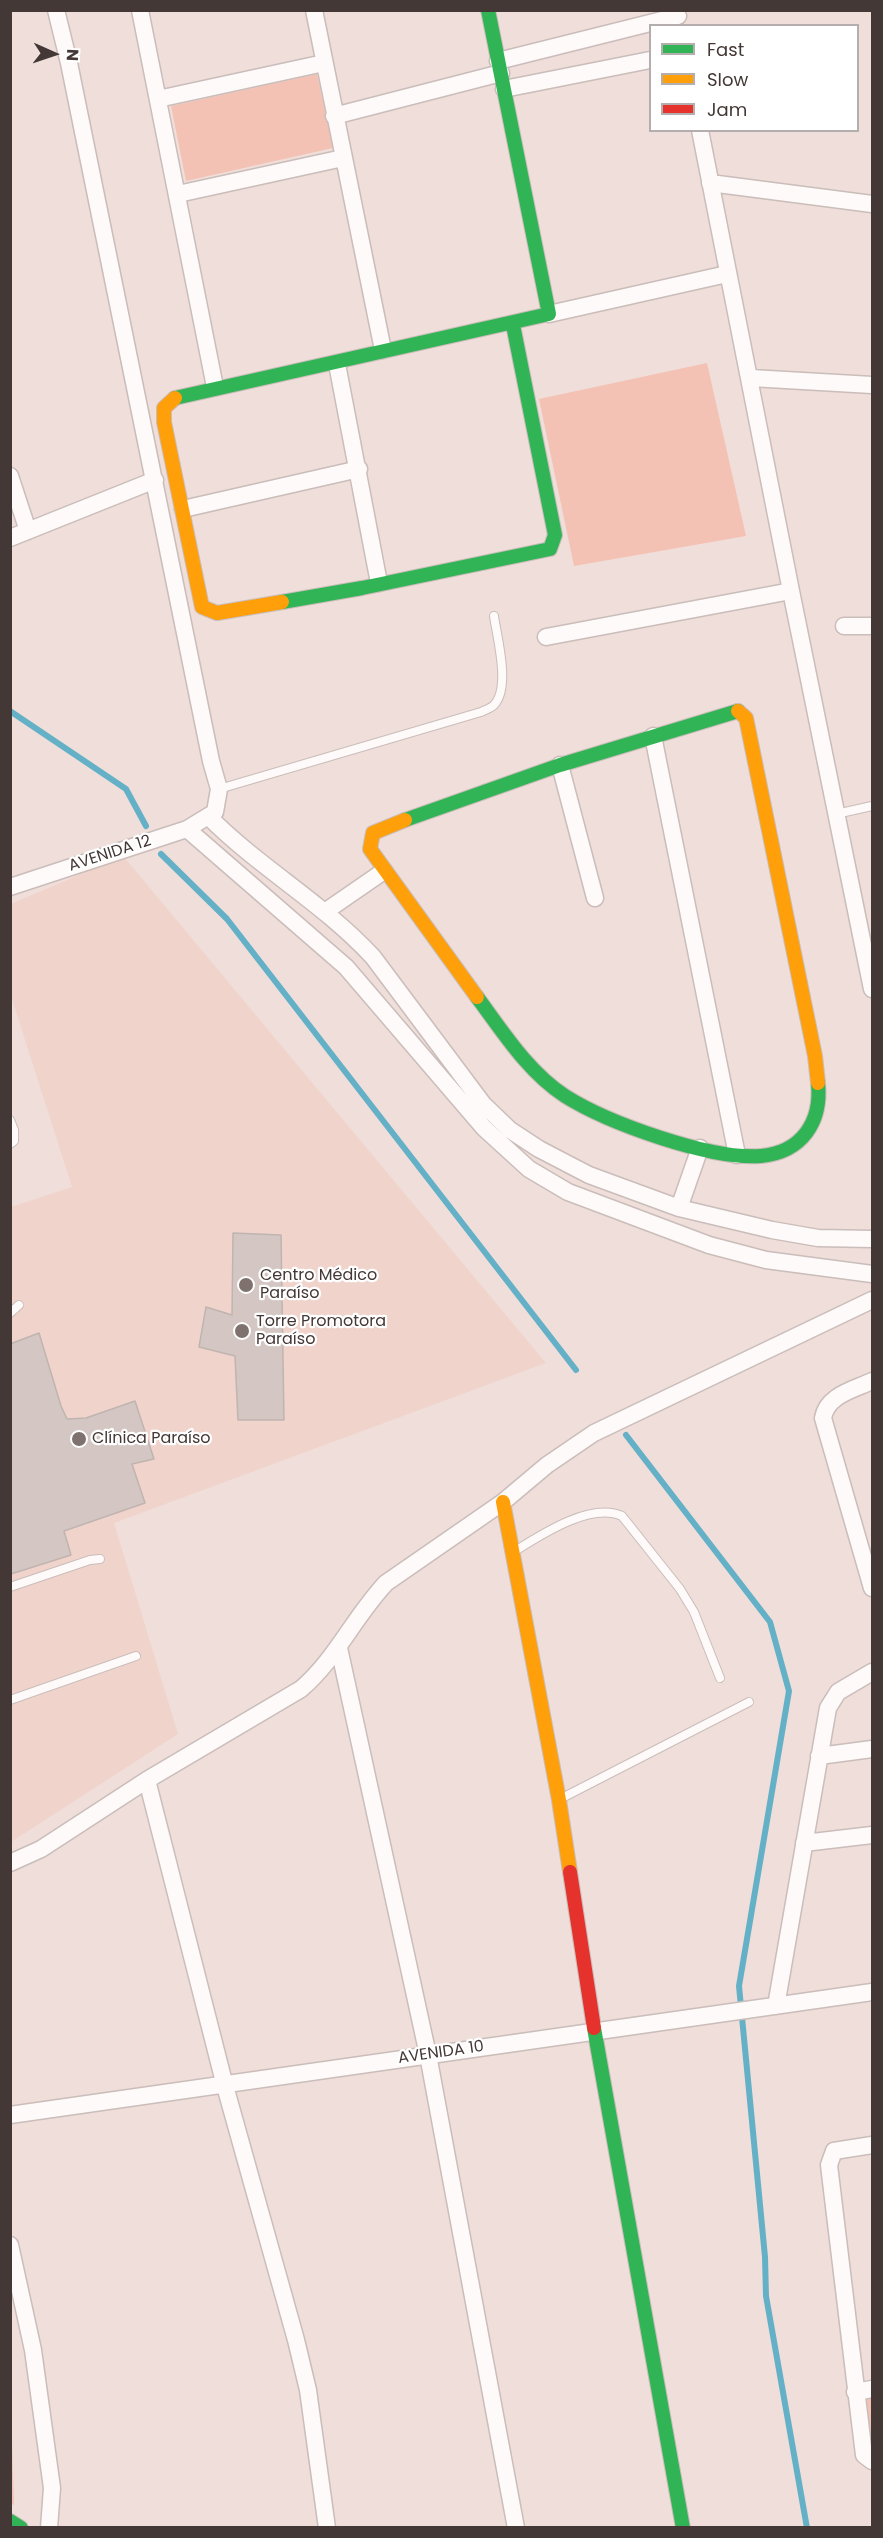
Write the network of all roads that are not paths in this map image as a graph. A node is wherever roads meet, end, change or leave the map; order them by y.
1 (56, 10) edge
2 (140, 10) edge
3 (314, 10) edge
4 (488, 10) edge
5 (678, 17) edge
6 (656, 24) edge
7 (649, 26) edge
8 (649, 60) edge
9 (324, 63) junction
10 (501, 74) junction
11 (159, 99) junction
12 (334, 116) junction
13 (700, 132) edge
14 (343, 158) junction
15 (710, 183) junction
16 (178, 194) junction
17 (873, 204) edge
18 (727, 274) junction
19 (549, 314) junction
20 (513, 325) junction
21 (383, 350) junction
22 (338, 364) junction
23 (751, 378) junction
24 (873, 385) edge
25 (215, 387) junction
26 (359, 469) junction
27 (10, 476) edge
28 (155, 480) junction
29 (183, 509) junction
30 (28, 531) junction
31 (10, 538) edge
32 (379, 583) junction
33 (791, 591) junction
34 (494, 616) dead end
35 (844, 626) dead end
36 (873, 626) edge
37 (546, 637) dead end
38 (652, 736) junction
39 (560, 765) junction
40 (219, 789) junction
41 (873, 806) edge
42 (836, 814) junction
43 (209, 817) junction
44 (187, 830) junction
45 (384, 871) junction
46 (10, 887) edge
47 (595, 898) dead end
48 (326, 911) junction
49 (871, 971) edge
50 (873, 989) edge
51 (10, 1120) edge
52 (10, 1144) edge
53 (700, 1148) junction
54 (737, 1155) junction
55 (679, 1208) junction
56 (873, 1239) edge
57 (873, 1274) edge
58 (873, 1300) edge
59 (19, 1305) dead end
60 (10, 1313) edge
61 (873, 1380) edge
62 (503, 1503) junction
63 (511, 1554) junction
64 (100, 1559) dead end
65 (10, 1587) edge
66 (873, 1588) edge
67 (339, 1648) junction
68 (136, 1656) dead end
69 (873, 1672) edge
70 (720, 1678) dead end
71 (10, 1700) edge
72 (749, 1702) dead end
73 (873, 1749) edge
74 (819, 1756) junction
75 (147, 1780) junction
76 (559, 1800) junction
77 (873, 1835) edge
78 (804, 1843) junction
79 (10, 1863) edge
80 (873, 1992) edge
81 (776, 2006) junction
82 (594, 2031) junction
83 (428, 2055) junction
84 (225, 2086) junction
85 (10, 2115) edge
86 (873, 2145) edge
87 (10, 2244) edge
88 (873, 2389) edge
89 (855, 2392) junction
90 (873, 2461) edge
91 (10, 2521) edge
92 (21, 2528) edge
93 (49, 2528) edge
94 (327, 2528) edge
95 (516, 2528) edge
96 (683, 2528) edge

1 - 28 street
2 - 11 street
3 - 9 street
4 - 10 street
5 - 6 street
7 - 10 street
8 - 10 street
9 - 11 street
9 - 12 street
10 - 12 street
10 - 19 street
11 - 16 street
12 - 14 street
13 - 15 street
14 - 16 street
14 - 21 street
15 - 17 street
15 - 18 street
16 - 25 street
18 - 19 street
18 - 23 street
19 - 20 street
20 - 21 street
20 - 32 street
21 - 22 street
22 - 25 street
22 - 26 street
23 - 24 street
23 - 33 street
25 - 29 street
26 - 29 street
26 - 32 street
27 - 30 street
28 - 30 street
28 - 40 street
29 - 32 street
30 - 31 street
33 - 37 street
33 - 42 street
34 - 40 lane
35 - 36 street
38 - 39 street
38 - 54 street
38 - 54 street
39 - 45 street
39 - 47 street
40 - 43 street
41 - 42 lane
42 - 49 street
43 - 44 street, AVENIDA 12
43 - 48 street
44 - 46 street, AVENIDA 12
44 - 57 street
45 - 48 street
45 - 53 street
48 - 55 street
49 - 50 street
51 - 52 lane
53 - 54 street
53 - 55 street
55 - 56 street
58 - 62 street
59 - 60 lane
61 - 66 street
62 - 63 street
62 - 67 street
63 - 70 lane
63 - 76 street
64 - 65 lane
67 - 75 street
67 - 83 street
68 - 71 lane
69 - 74 street
72 - 76 lane
73 - 74 street
74 - 78 street
75 - 79 street
75 - 84 street
76 - 82 street
77 - 78 street
78 - 81 street
80 - 81 street, AVENIDA 10
81 - 82 street, AVENIDA 10
82 - 83 street, AVENIDA 10
82 - 96 street
83 - 84 street, AVENIDA 10
83 - 95 street
84 - 85 street, AVENIDA 10
84 - 94 street
86 - 89 street
87 - 93 street
88 - 89 street
89 - 90 street
91 - 92 street

